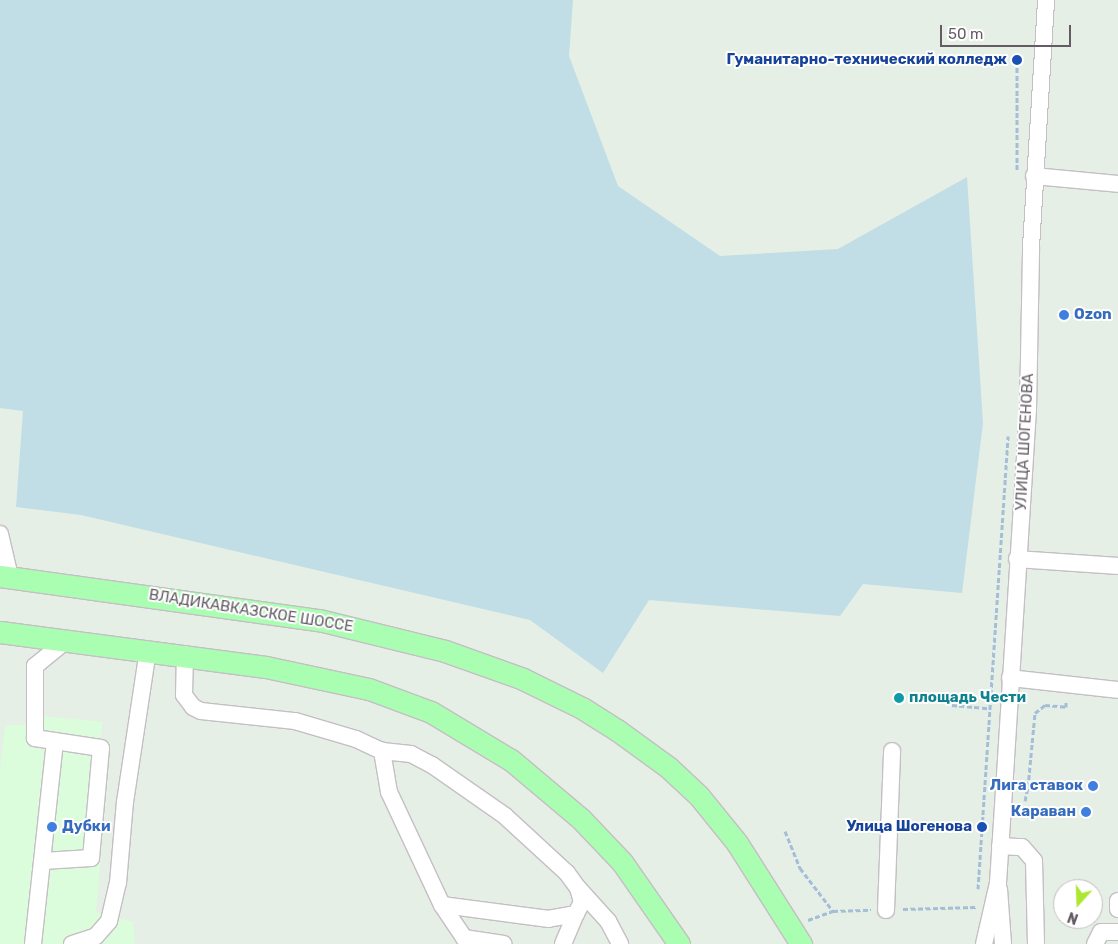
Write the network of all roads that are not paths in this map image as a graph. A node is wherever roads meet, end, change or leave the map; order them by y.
1 (1046, 0) edge
2 (1034, 176) junction
3 (1118, 184) edge
4 (0, 534) edge
5 (1017, 559) junction
6 (1118, 566) edge
7 (5, 576) edge
8 (0, 632) edge
9 (68, 640) junction
10 (148, 650) junction
11 (185, 654) junction
12 (1010, 678) junction
13 (1118, 690) edge
14 (55, 741) junction
15 (382, 752) junction
16 (896, 752) dead end
17 (1000, 846) junction
18 (43, 861) junction
19 (998, 883) junction
20 (578, 888) junction
21 (1118, 901) edge
22 (442, 905) junction
23 (1118, 908) edge
24 (890, 910) road end
25 (576, 914) junction
26 (1118, 932) edge
27 (77, 943) edge
28 (33, 944) edge
29 (504, 944) edge
30 (563, 944) edge
31 (620, 944) edge
32 (678, 944) edge
33 (801, 944) edge
34 (984, 944) edge
35 (1003, 944) edge
36 (1036, 944) edge
37 (1095, 944) edge

1 - 2 street, УЛИЦА ШОГЕНОВА
2 - 3 street
2 - 5 street, УЛИЦА ШОГЕНОВА
4 - 7 street
5 - 6 street
5 - 12 street, УЛИЦА ШОГЕНОВА
7 - 33 main road, ВЛАДИКАВКАЗСКОЕ ШОССЕ
8 - 9 main road
9 - 10 main road
9 - 14 street
10 - 11 main road
10 - 27 street
11 - 15 street
11 - 32 main road
12 - 13 street
12 - 17 street, УЛИЦА ШОГЕНОВА
14 - 18 street
14 - 18 street
15 - 20 street
15 - 22 street
16 - 24 street
17 - 19 street, УЛИЦА ШОГЕНОВА
17 - 36 street
18 - 28 street
19 - 34 street
19 - 35 street
20 - 25 street
20 - 31 street
21 - 23 street
22 - 25 street
22 - 29 street
25 - 30 street
26 - 37 street

